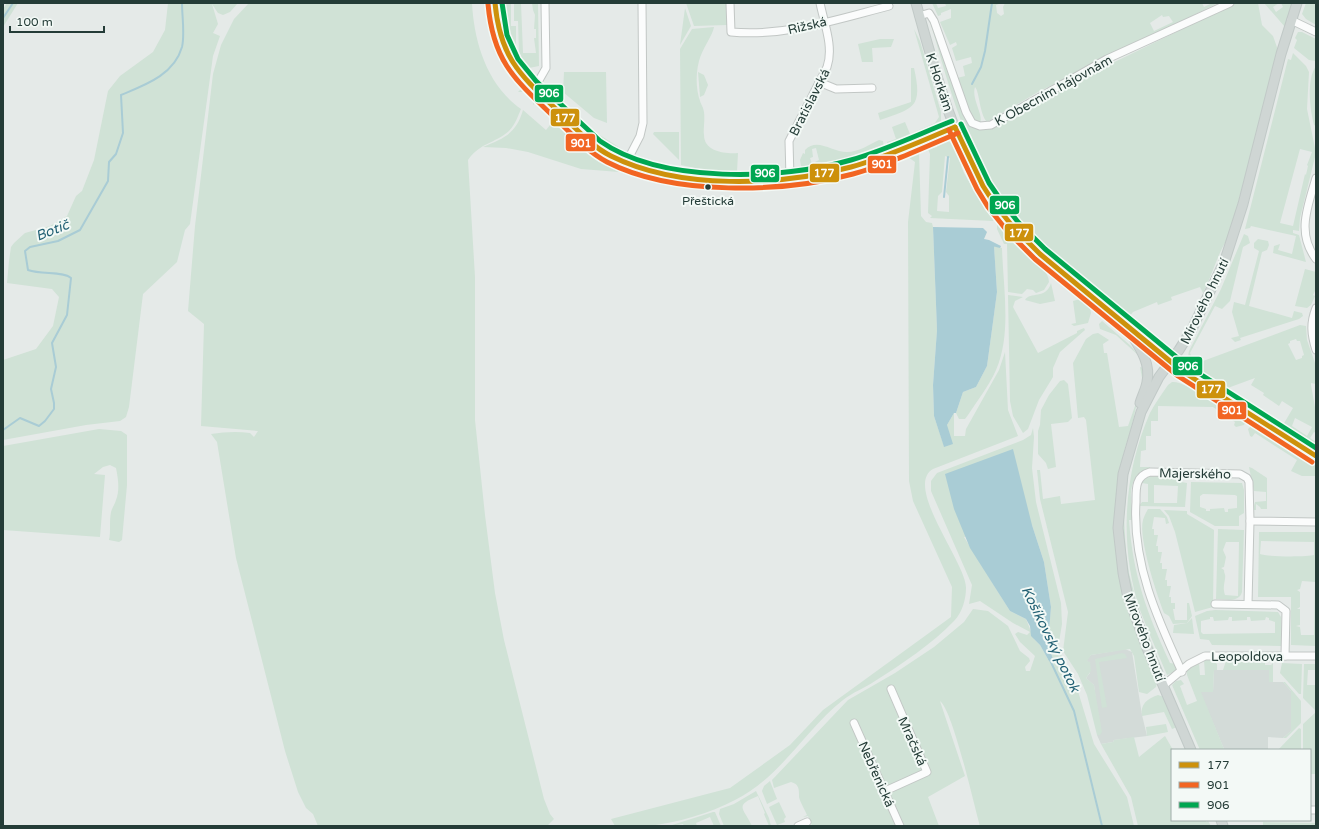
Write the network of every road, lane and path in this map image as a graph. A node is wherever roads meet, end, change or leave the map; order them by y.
1 (495, 3) edge
2 (545, 3) edge
3 (642, 3) edge
4 (730, 3) edge
5 (820, 3) edge
6 (916, 3) edge
7 (1230, 3) edge
8 (1298, 3) edge
9 (890, 6) dead end
10 (919, 16) junction
11 (1291, 20) junction
12 (824, 22) junction
13 (1316, 32) edge
14 (819, 82) junction
15 (872, 88) dead end
16 (534, 89) junction
17 (955, 127) junction
18 (626, 163) junction
19 (790, 178) junction
20 (1316, 178) edge
21 (1316, 259) edge
22 (1316, 308) edge
23 (1126, 326) junction
24 (1316, 350) edge
25 (1170, 361) junction
26 (1141, 412) junction
27 (1316, 456) edge
28 (1250, 521) junction
29 (1316, 522) edge
30 (1215, 604) dead end
31 (1248, 604) junction
32 (1285, 656) junction
33 (1316, 656) edge
34 (1182, 672) junction
35 (1164, 685) junction
36 (890, 689) dead end
37 (854, 723) dead end
38 (1191, 749) edge
39 (885, 791) junction
40 (807, 822) dead end
41 (798, 826) edge
42 (900, 826) edge

1 - 16 street
2 - 16 street
3 - 18 street
4 - 12 street, Rižská
5 - 12 street, Bratislavská
6 - 10 main road, K Horkám
7 - 10 street, K Obecním hájovnám
8 - 11 main road, Mírového hnutí
9 - 12 street, Rižská
10 - 17 main road, K Horkám
11 - 13 street
11 - 25 main road, Mírového hnutí
12 - 14 street, Bratislavská
14 - 15 street
14 - 19 street, Bratislavská
16 - 18 street
17 - 19 street
17 - 23 main road, K Horkám
18 - 19 street
20 - 21 street
22 - 24 street
23 - 25 main road, K Horkám
23 - 26 main road
25 - 26 main road, Mírového hnutí
25 - 27 street
26 - 35 main road, Mírového hnutí
28 - 29 street
28 - 31 street
28 - 34 street, Majerského
30 - 31 street
31 - 32 street
32 - 33 street, Leopoldova
32 - 34 street, Leopoldova
34 - 35 street, Leopoldova
35 - 38 main road, Mírového hnutí
36 - 39 street, Mračská
37 - 39 street, Nebřenická
39 - 42 street, Nebřenická
40 - 41 street

